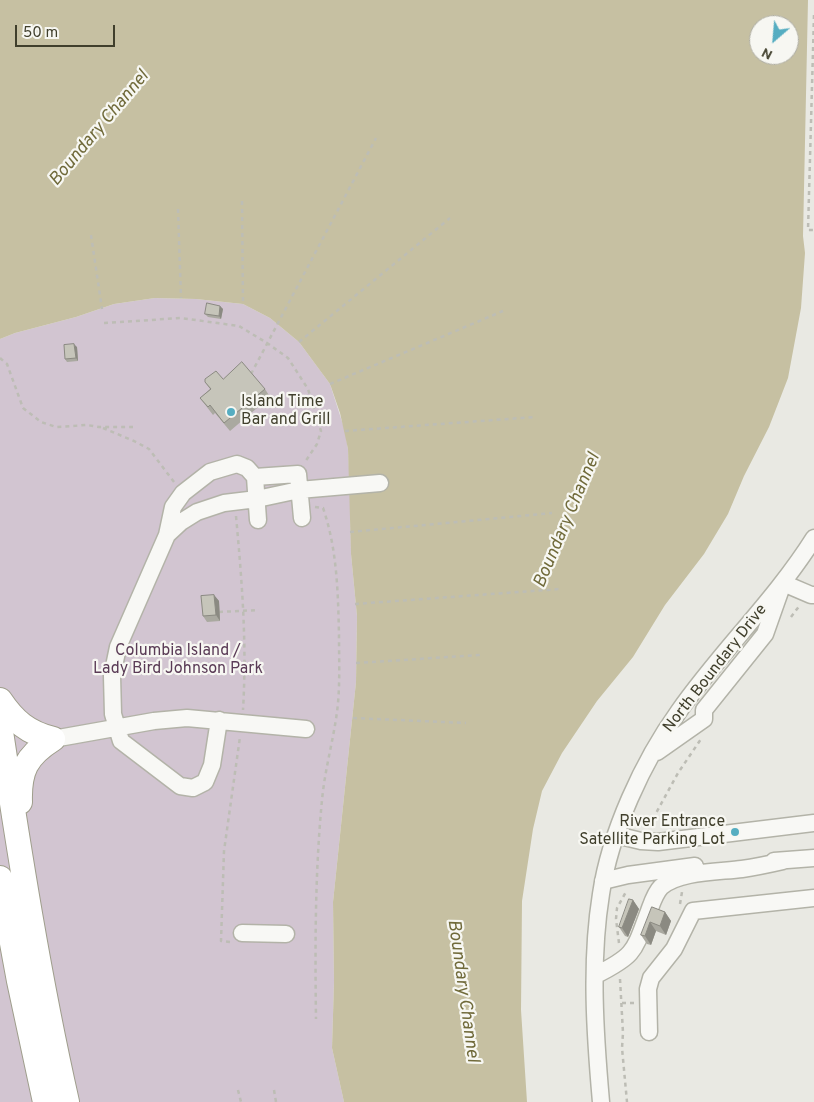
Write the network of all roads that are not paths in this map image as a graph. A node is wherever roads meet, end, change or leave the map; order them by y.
1 (255, 477) junction
2 (298, 482) junction
3 (380, 483) dead end
4 (257, 499) junction
5 (302, 513) road end
6 (258, 520) dead end
7 (167, 535) junction
8 (814, 538) edge
9 (783, 583) junction
10 (807, 599) edge
11 (0, 700) edge
12 (219, 720) junction
13 (0, 725) edge
14 (117, 728) junction
15 (306, 729) dead end
16 (53, 739) junction
17 (653, 755) junction
18 (814, 823) edge
19 (616, 834) junction
20 (814, 858) edge
21 (783, 861) junction
22 (24, 871) junction
23 (0, 878) edge
24 (603, 881) junction
25 (627, 882) junction
26 (660, 888) junction
27 (814, 898) edge
28 (286, 934) dead end
29 (238, 937) road end
30 (596, 975) junction
31 (649, 1032) dead end
32 (45, 1102) edge
33 (67, 1102) edge
34 (601, 1102) edge

1 - 2 street
1 - 4 street
1 - 7 street
2 - 3 street
2 - 4 street
2 - 5 street
4 - 6 street
4 - 7 street
7 - 14 street
8 - 9 street, North Boundary Drive
9 - 10 street
9 - 17 street, North Boundary Drive
9 - 17 street
11 - 16 highway
12 - 14 street
12 - 14 street
12 - 15 street
13 - 22 highway
14 - 16 street
16 - 22 highway
17 - 19 street, North Boundary Drive
18 - 19 street
19 - 24 street, North Boundary Drive
20 - 21 street
21 - 25 street
21 - 26 street
22 - 33 highway
23 - 32 highway
24 - 25 street
24 - 30 street, North Boundary Drive
25 - 26 street
26 - 30 street
27 - 31 street
28 - 29 street
30 - 34 street, North Boundary Drive

